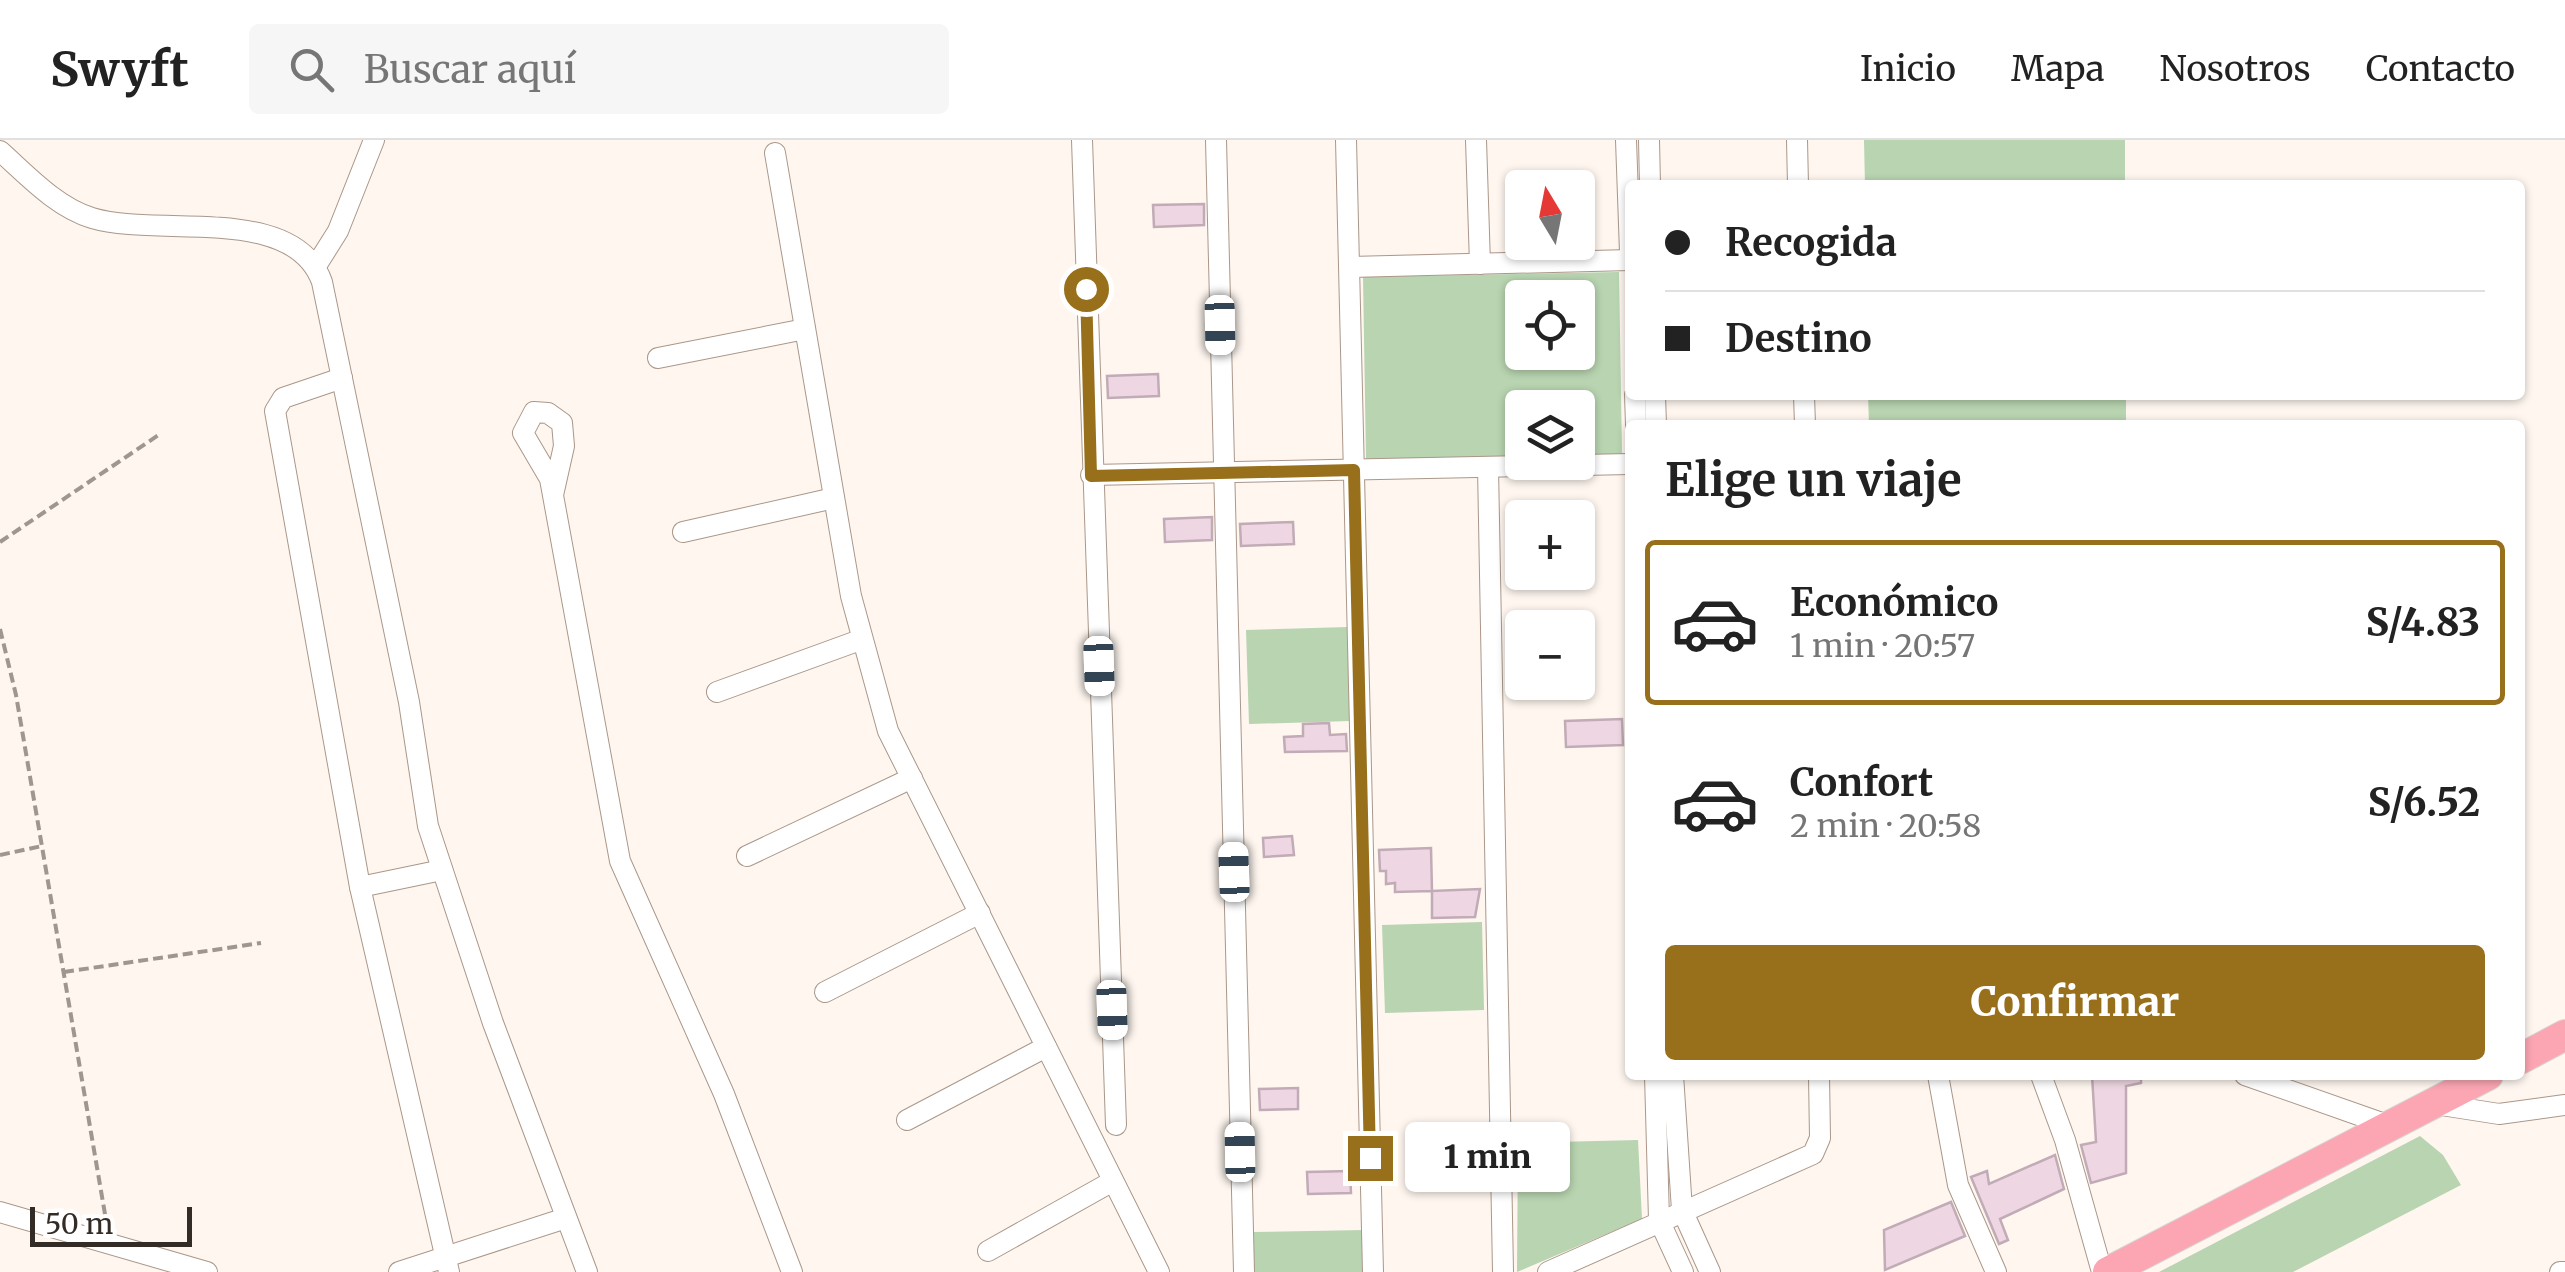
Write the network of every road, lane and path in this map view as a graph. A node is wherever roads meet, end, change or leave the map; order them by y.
1 (374, 140) edge
2 (1082, 140) edge
3 (1216, 140) edge
4 (1346, 140) edge
5 (1476, 140) edge
6 (1626, 140) edge
7 (1649, 140) edge
8 (1797, 140) edge
9 (0, 150) edge
10 (776, 153) dead end
11 (1627, 180) edge
12 (1650, 180) edge
13 (1798, 180) edge
14 (1625, 260) edge
15 (1480, 264) junction
16 (316, 266) junction
17 (1350, 267) junction
18 (805, 329) junction
19 (658, 358) dead end
20 (342, 378) junction
21 (160, 434) dead end
22 (1625, 464) edge
23 (1488, 467) junction
24 (1354, 470) junction
25 (1223, 473) junction
26 (1091, 476) junction
27 (553, 495) dead end
28 (834, 498) junction
29 (684, 532) dead end
30 (0, 542) edge
31 (0, 629) edge
32 (860, 640) junction
33 (717, 692) dead end
34 (912, 778) junction
35 (42, 846) junction
36 (0, 856) edge
37 (746, 856) dead end
38 (442, 870) junction
39 (360, 886) junction
40 (980, 913) junction
41 (261, 942) dead end
42 (64, 972) junction
43 (826, 992) dead end
44 (2565, 1036) edge
45 (1046, 1047) junction
46 (2525, 1056) edge
47 (1655, 1080) edge
48 (1673, 1080) edge
49 (1819, 1080) edge
50 (1939, 1080) edge
51 (2043, 1080) edge
52 (2259, 1080) edge
53 (2479, 1080) edge
54 (2433, 1104) junction
55 (2565, 1106) edge
56 (907, 1120) dead end
57 (1116, 1124) dead end
58 (2390, 1126) junction
59 (1113, 1180) junction
60 (1682, 1210) junction
61 (0, 1212) edge
62 (566, 1218) junction
63 (1659, 1220) junction
64 (110, 1242) junction
65 (988, 1251) dead end
66 (447, 1264) edge
67 (207, 1272) edge
68 (399, 1272) edge
69 (587, 1272) edge
70 (792, 1272) edge
71 (1159, 1272) edge
72 (1244, 1272) edge
73 (1373, 1272) edge
74 (1503, 1272) edge
75 (1548, 1272) edge
76 (1683, 1272) edge
77 (1710, 1272) edge
78 (1996, 1272) edge
79 (2105, 1272) edge

1 - 16 street
2 - 26 street
3 - 25 street
4 - 17 street
5 - 15 street
6 - 11 street
7 - 12 street
8 - 13 street
9 - 16 street
10 - 18 street
14 - 15 street
15 - 17 street
16 - 20 street
17 - 24 street
18 - 19 street
18 - 28 street
20 - 38 street
20 - 39 street
21 - 30 path
22 - 23 street
23 - 24 street
23 - 74 street
24 - 25 street
24 - 73 street
25 - 26 street
25 - 72 street
26 - 57 street
27 - 70 street
28 - 29 street
28 - 32 street
31 - 35 path
32 - 33 street
32 - 34 street
34 - 37 street
34 - 40 street
35 - 36 path
35 - 42 path
38 - 39 street
38 - 62 street
39 - 66 street
40 - 43 street
40 - 45 street
41 - 42 path
42 - 64 path
44 - 46 highway
45 - 56 street
45 - 59 street
47 - 63 street
48 - 60 street
49 - 60 street
50 - 78 street
51 - 79 street
52 - 58 street
53 - 54 highway
54 - 55 street
54 - 58 highway
58 - 79 highway
59 - 65 street
59 - 71 street
60 - 63 street
60 - 77 street
61 - 64 street
62 - 66 street
62 - 69 street
63 - 75 street
63 - 76 street
64 - 67 street
66 - 68 street

